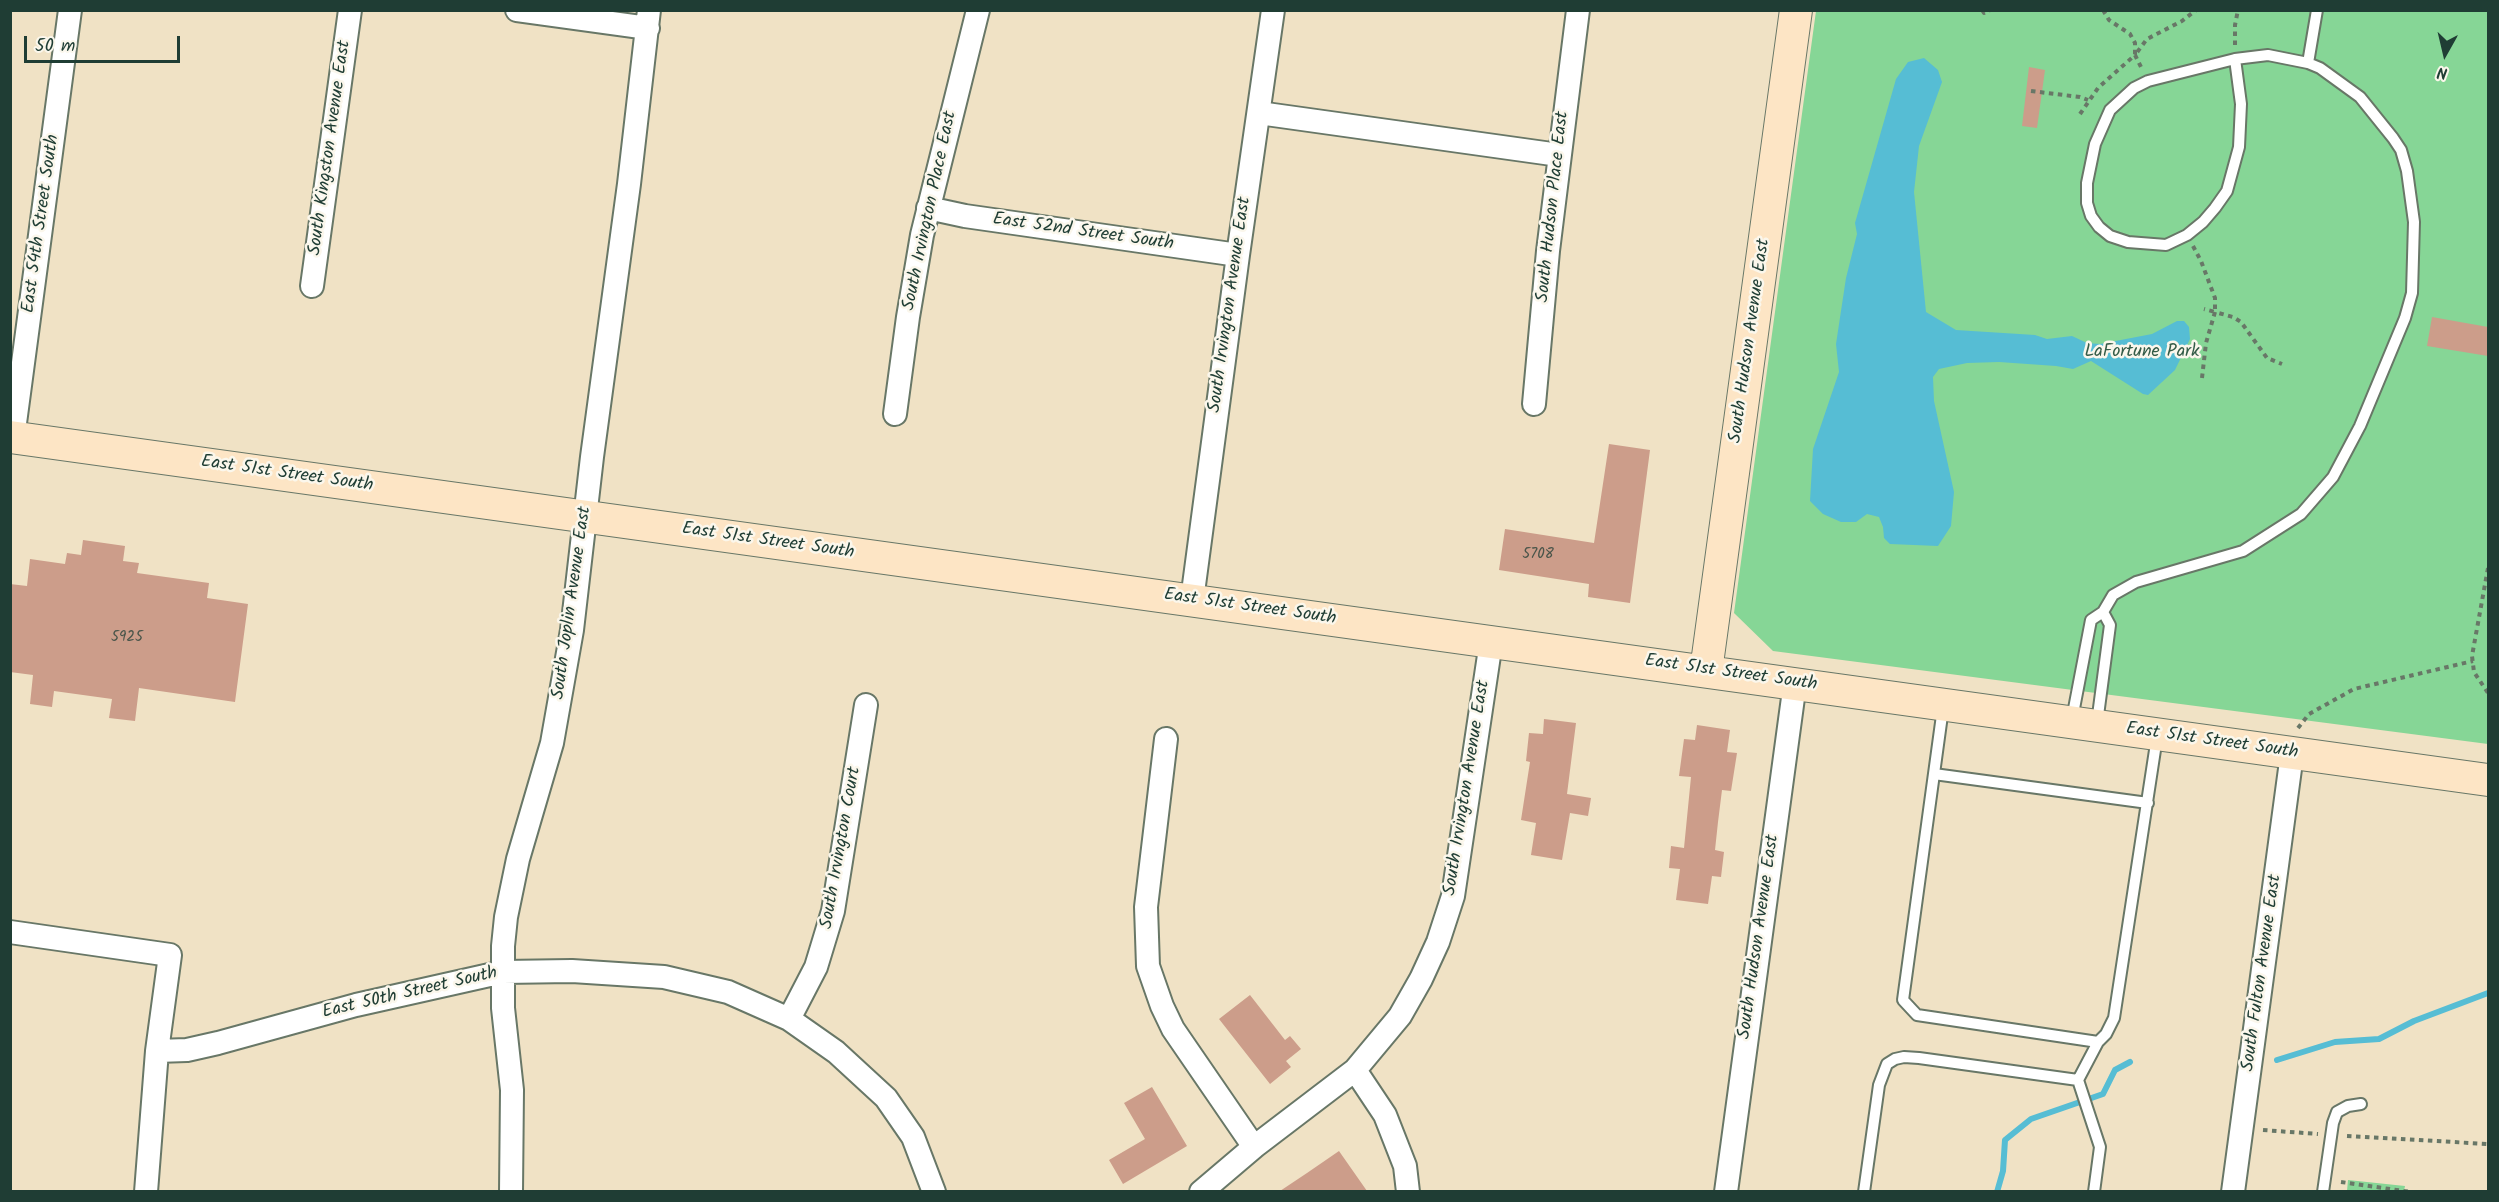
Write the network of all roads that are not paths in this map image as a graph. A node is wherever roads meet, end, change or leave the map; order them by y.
1 (70, 10) edge
2 (350, 10) edge
3 (517, 10) edge
4 (978, 10) edge
5 (1273, 10) edge
6 (1578, 10) edge
7 (1796, 10) edge
8 (2317, 10) edge
9 (648, 19) edge
10 (2235, 59) junction
11 (2308, 63) junction
12 (1259, 113) junction
13 (1559, 155) junction
14 (928, 208) junction
15 (1238, 255) junction
16 (312, 286) dead end
17 (1534, 404) dead end
18 (895, 414) dead end
19 (12, 437) edge
20 (585, 516) junction
21 (1192, 600) junction
22 (2103, 612) junction
23 (1491, 642) junction
24 (1706, 671) junction
25 (1795, 683) junction
26 (1944, 704) junction
27 (866, 705) dead end
28 (2085, 723) junction
29 (2158, 734) junction
30 (1166, 739) dead end
31 (2292, 754) junction
32 (1934, 774) junction
33 (2488, 780) edge
34 (2148, 803) junction
35 (10, 932) edge
36 (503, 972) junction
37 (789, 1019) junction
38 (2098, 1042) junction
39 (157, 1051) junction
40 (1355, 1070) junction
41 (2078, 1080) junction
42 (2361, 1104) dead end
43 (1254, 1147) junction
44 (146, 1191) edge
45 (511, 1191) edge
46 (934, 1191) edge
47 (1201, 1191) edge
48 (1408, 1191) edge
49 (1726, 1191) edge
50 (1864, 1191) edge
51 (2094, 1191) edge
52 (2233, 1191) edge
53 (2323, 1191) edge

1 - 19 street, East 54th Street South
2 - 16 street, South Kingston Avenue East
3 - 9 street
4 - 14 street, South Irvington Place East
5 - 12 street, South Irvington Avenue East
6 - 13 street, South Hudson Place East
7 - 24 main road, South Hudson Avenue East
8 - 11 lane
9 - 20 street, South Joplin Avenue East
10 - 10 lane
10 - 11 lane
11 - 22 lane
12 - 13 street
12 - 15 street, South Irvington Avenue East
13 - 17 street, South Hudson Place East
14 - 15 street, East 52nd Street South
14 - 18 street, South Irvington Place East
15 - 21 street, South Irvington Avenue East
19 - 20 main road, East 51st Street South
20 - 21 main road, East 51st Street South
20 - 36 street, South Joplin Avenue East
21 - 23 main road, East 51st Street South
22 - 28 lane
22 - 28 lane
23 - 24 main road, East 51st Street South
23 - 40 street, South Irvington Avenue East
24 - 25 main road, East 51st Street South
25 - 26 main road, East 51st Street South
25 - 49 street, South Hudson Avenue East
26 - 28 main road, East 51st Street South
26 - 32 lane
27 - 37 street, South Irvington Court
28 - 29 main road, East 51st Street South
29 - 31 main road, East 51st Street South
29 - 34 lane
30 - 43 street
31 - 33 main road, East 51st Street South
31 - 52 street, South Fulton Avenue East
32 - 34 lane
32 - 38 lane
34 - 38 lane
35 - 39 street
36 - 37 street, East 50th Street South
36 - 39 street, East 50th Street South
36 - 45 street, South Joplin Avenue East
37 - 46 street, East 50th Street South
38 - 41 lane
39 - 44 street
40 - 43 street, South Irvington Avenue East
40 - 48 street
41 - 50 lane
41 - 51 lane
42 - 53 lane
43 - 47 street, South Irvington Avenue East

